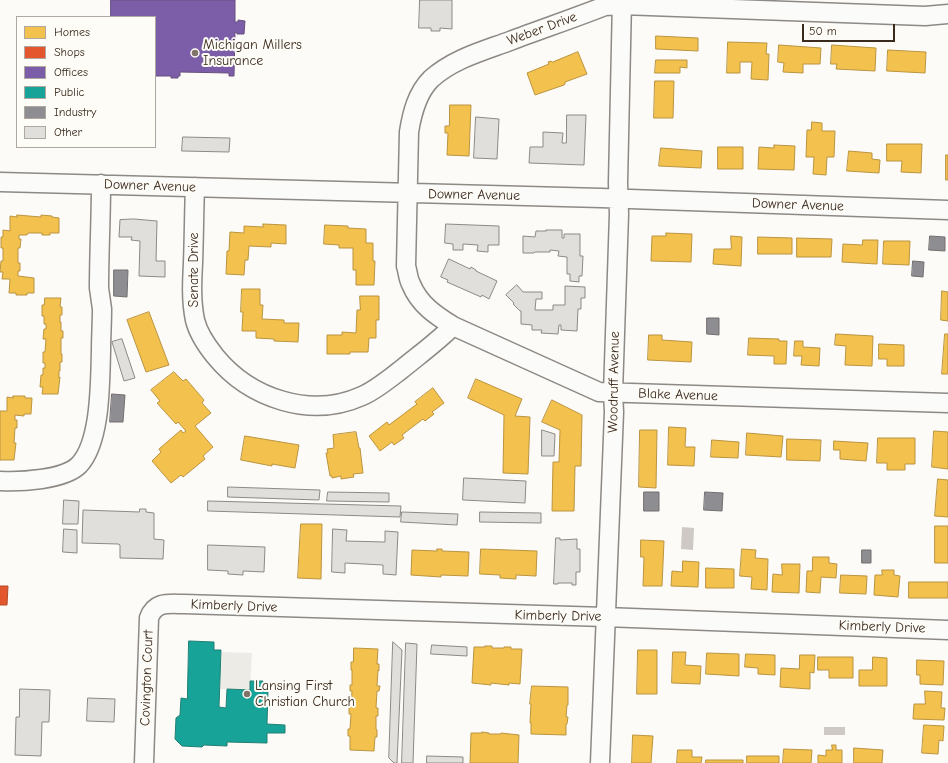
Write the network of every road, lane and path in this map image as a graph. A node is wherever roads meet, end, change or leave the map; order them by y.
1 (622, 2) edge
2 (948, 14) edge
3 (0, 182) edge
4 (102, 184) junction
5 (195, 187) junction
6 (408, 194) junction
7 (618, 199) junction
8 (948, 210) edge
9 (453, 326) junction
10 (613, 393) junction
11 (948, 403) edge
12 (0, 481) edge
13 (168, 604) joint
14 (605, 617) junction
15 (948, 630) edge
16 (144, 763) edge
17 (600, 763) edge

1 - 2 street, Weber Drive
1 - 6 street, Weber Drive
1 - 7 street, Woodruff Avenue
3 - 4 street, Downer Avenue
4 - 5 street, Downer Avenue
4 - 12 street
5 - 6 street, Downer Avenue
5 - 9 street, Senate Drive
6 - 7 street, Downer Avenue
6 - 9 street, Blake Avenue
7 - 8 street, Downer Avenue
7 - 10 street, Woodruff Avenue
9 - 10 street, Blake Avenue
10 - 11 street, Blake Avenue
10 - 14 street, Woodruff Avenue
13 - 14 street, Kimberly Drive
13 - 16 street, Covington Court
14 - 15 street, Kimberly Drive
14 - 17 street, Woodruff Avenue

